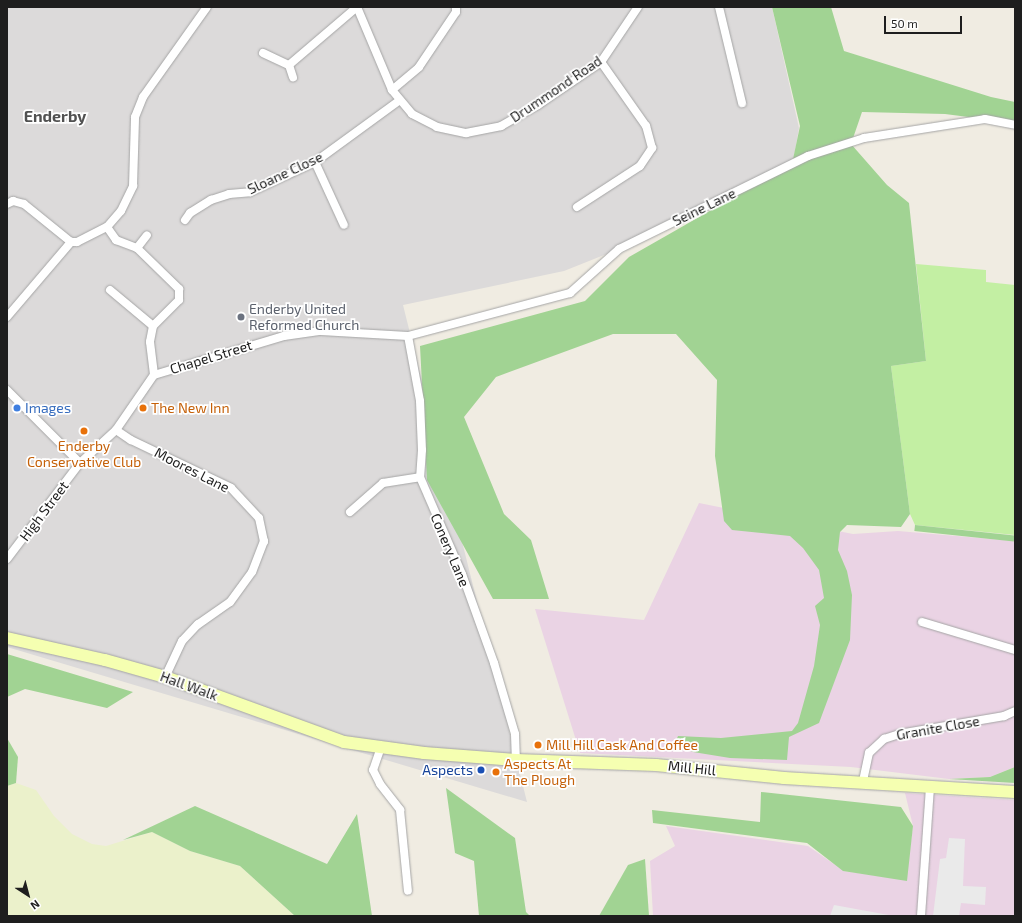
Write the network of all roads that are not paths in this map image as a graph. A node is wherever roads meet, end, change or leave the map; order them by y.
1 (207, 7) edge
2 (357, 7) edge
3 (456, 7) edge
4 (638, 7) edge
5 (719, 7) edge
6 (263, 53) dead end
7 (601, 62) junction
8 (289, 65) junction
9 (294, 77) dead end
10 (392, 90) junction
11 (400, 100) junction
12 (742, 103) dead end
13 (1015, 125) edge
14 (315, 162) junction
15 (7, 204) edge
16 (577, 207) dead end
17 (185, 220) dead end
18 (344, 225) dead end
19 (107, 227) junction
20 (147, 235) dead end
21 (67, 240) junction
22 (137, 248) junction
23 (110, 290) dead end
24 (7, 317) edge
25 (153, 326) junction
26 (408, 336) junction
27 (154, 375) junction
28 (7, 390) edge
29 (116, 430) junction
30 (80, 463) junction
31 (420, 477) junction
32 (350, 512) dead end
33 (7, 559) edge
34 (922, 622) dead end
35 (7, 638) edge
36 (1015, 650) edge
37 (165, 676) junction
38 (1015, 711) edge
39 (368, 746) joint
40 (381, 747) junction
41 (516, 760) junction
42 (863, 781) junction
43 (930, 788) junction
44 (1015, 792) edge
45 (408, 891) dead end
46 (921, 916) edge

1 - 19 street
2 - 8 street
2 - 10 street, Drummond Road
3 - 10 street
4 - 7 street, Drummond Road
5 - 12 street
6 - 8 street
7 - 11 street, Drummond Road
7 - 16 street
8 - 9 street
10 - 11 street, Drummond Road
11 - 14 street, Sloane Close
13 - 26 street, Seine Lane
14 - 17 street, Sloane Close
14 - 18 street
15 - 21 street
19 - 21 street
19 - 22 street
20 - 22 street
21 - 24 street
22 - 25 street
23 - 25 street
25 - 27 street
26 - 27 street, Chapel Street
26 - 31 street, Conery Lane
27 - 29 street, Chapel Street
28 - 30 street
29 - 30 street, Chapel Street
29 - 37 street, Moores Lane
30 - 33 street, High Street
31 - 32 street
31 - 41 street, Conery Lane
34 - 36 street
35 - 37 main road, Hall Walk
37 - 39 main road, Hall Walk
38 - 42 street, Granite Close
39 - 40 main road, Mill Hill
40 - 41 main road, Mill Hill
40 - 45 street
41 - 42 main road, Mill Hill
42 - 43 main road, Mill Hill
43 - 44 main road, Mill Hill
43 - 46 street

